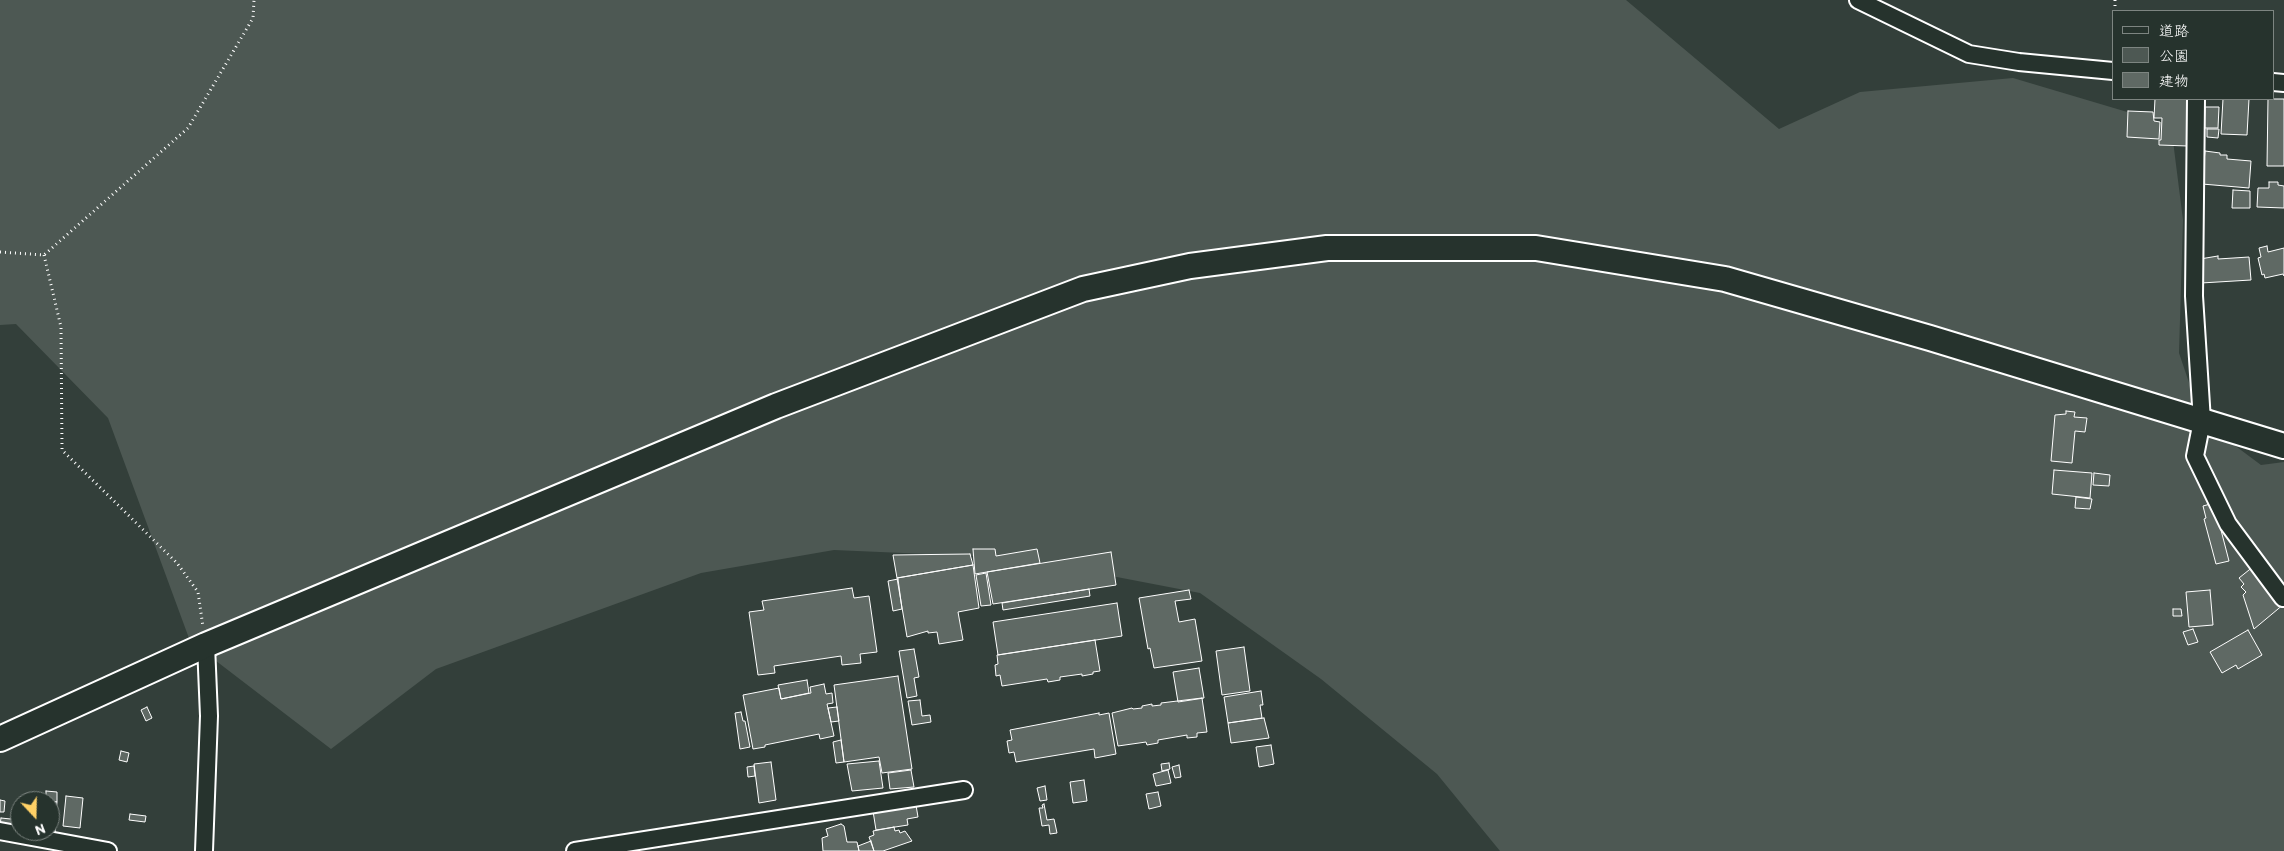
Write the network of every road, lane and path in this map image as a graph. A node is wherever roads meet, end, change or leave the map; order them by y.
1 (254, 0) edge
2 (1858, 0) edge
3 (2112, 71) edge
4 (2196, 100) edge
5 (0, 252) edge
6 (44, 255) junction
7 (2202, 421) junction
8 (2284, 446) edge
9 (2284, 598) edge
10 (206, 645) junction
11 (0, 739) edge
12 (964, 790) dead end
13 (0, 831) edge
14 (108, 851) edge
15 (204, 851) edge
16 (575, 851) edge

1 - 6 path
2 - 3 street
4 - 7 street
5 - 6 path
6 - 10 path
7 - 8 street
7 - 9 street
7 - 10 street
10 - 11 street
10 - 15 street
12 - 16 street
13 - 14 street

